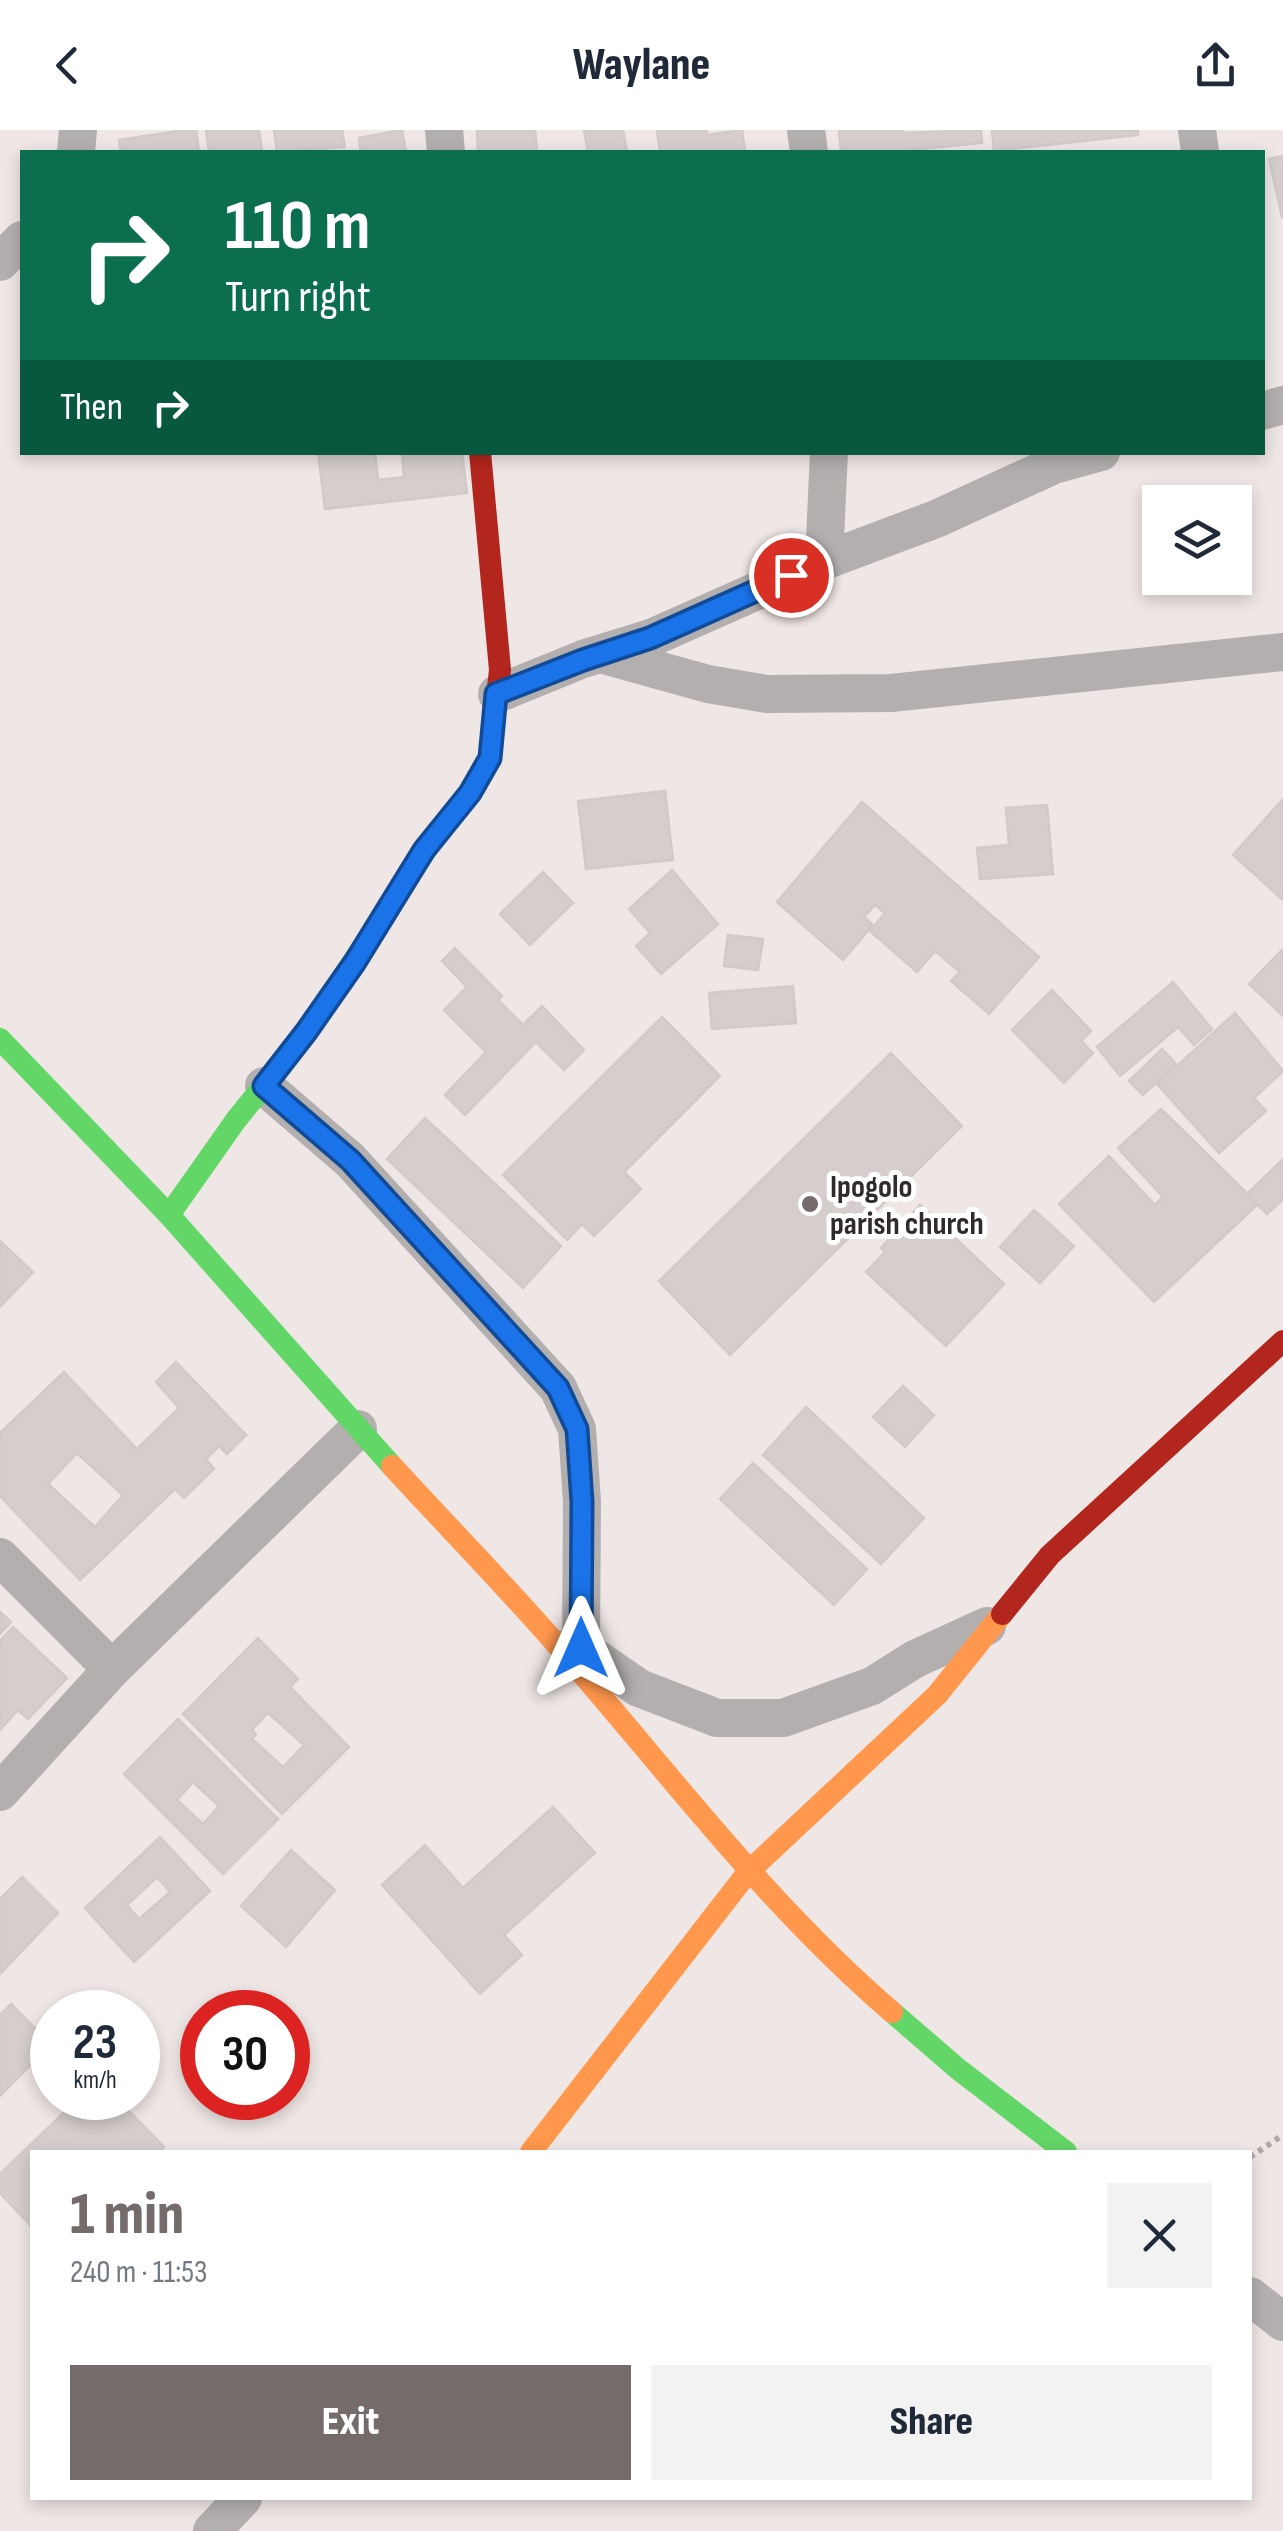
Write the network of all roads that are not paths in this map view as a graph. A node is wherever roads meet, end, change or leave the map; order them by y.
1 (20, 242) edge
2 (0, 262) edge
3 (480, 455) edge
4 (829, 455) edge
5 (1091, 455) edge
6 (824, 560) junction
7 (1283, 652) edge
8 (600, 654) junction
9 (496, 694) junction
10 (0, 1039) edge
11 (264, 1086) junction
12 (169, 1215) junction
13 (1283, 1340) edge
14 (358, 1429) junction
15 (0, 1557) edge
16 (996, 1622) junction
17 (570, 1647) junction
18 (112, 1669) junction
19 (0, 1792) edge
20 (748, 1872) junction
21 (534, 2150) edge
22 (1063, 2150) edge
23 (1252, 2298) edge
24 (1283, 2322) edge
25 (240, 2500) edge
26 (212, 2531) edge

1 - 2 street
3 - 9 street
4 - 6 street
5 - 6 street
6 - 8 street
7 - 8 street
8 - 9 street
9 - 11 street
10 - 12 street
11 - 12 street
11 - 17 street
12 - 14 street
13 - 16 street
14 - 17 street
14 - 18 street
15 - 18 street
16 - 17 street
16 - 20 street
17 - 20 street
18 - 19 street
20 - 21 street
20 - 22 street
23 - 24 street
25 - 26 street

